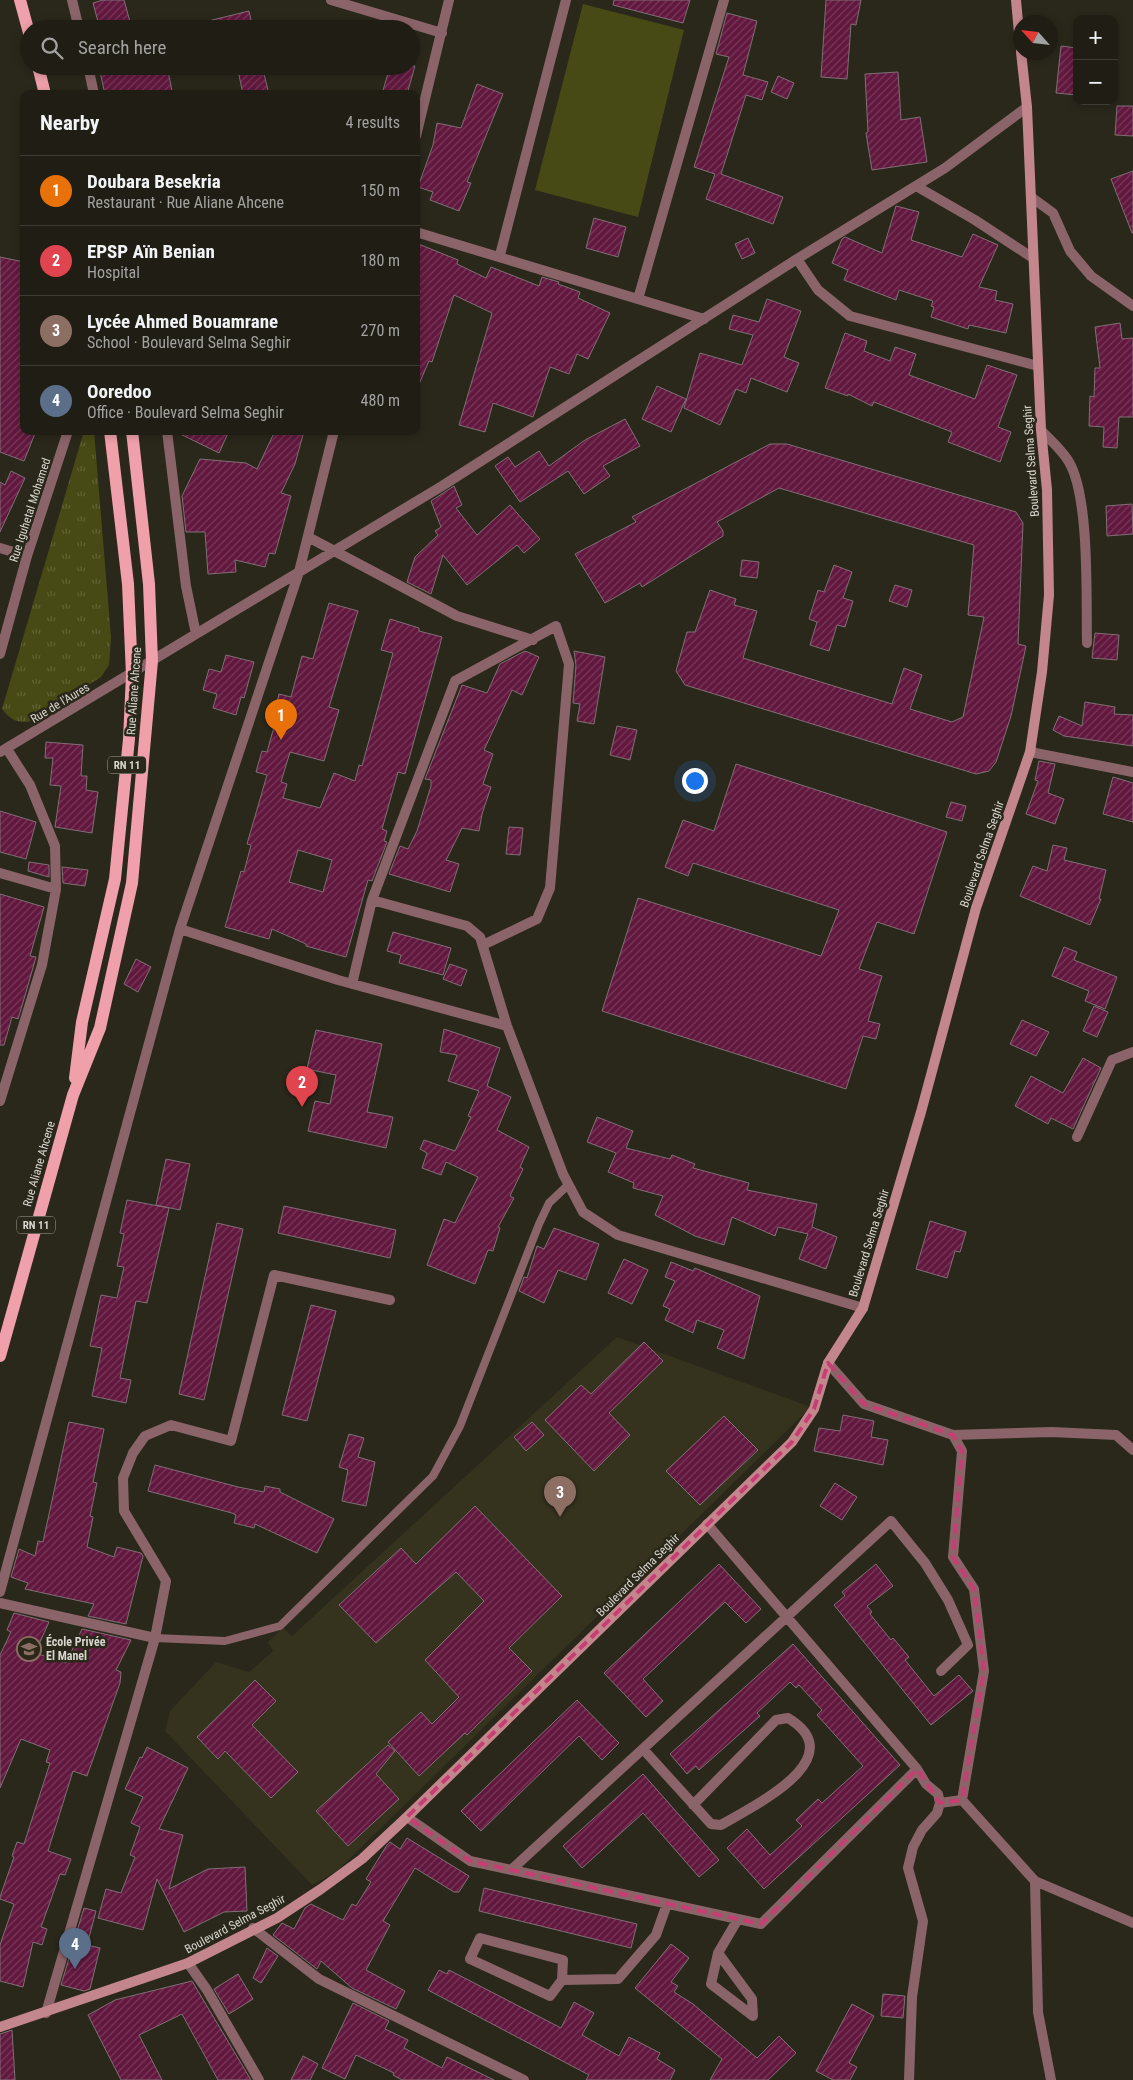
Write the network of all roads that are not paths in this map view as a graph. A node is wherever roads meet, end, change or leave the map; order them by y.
1 (20, 0) edge
2 (72, 0) edge
3 (331, 0) edge
4 (449, 0) edge
5 (566, 0) edge
6 (724, 0) edge
7 (1016, 0) edge
8 (1017, 15) edge
9 (25, 20) edge
10 (77, 20) edge
11 (398, 20) edge
12 (420, 26) edge
13 (442, 33) junction
14 (1022, 60) edge
15 (40, 75) edge
16 (90, 75) edge
17 (44, 90) edge
18 (93, 90) edge
19 (1027, 107) junction
20 (420, 120) edge
21 (916, 186) junction
22 (1031, 197) junction
23 (420, 233) edge
24 (500, 255) junction
25 (1033, 258) junction
26 (797, 259) junction
27 (638, 299) junction
28 (1133, 306) edge
29 (704, 319) junction
30 (1038, 366) junction
31 (1041, 430) junction
32 (67, 435) edge
33 (110, 435) edge
34 (132, 435) edge
35 (167, 435) edge
36 (333, 435) edge
37 (308, 537) junction
38 (0, 548) edge
39 (333, 551) junction
40 (27, 556) junction
41 (299, 572) junction
42 (196, 634) junction
43 (532, 640) junction
44 (1087, 643) dead end
45 (0, 654) edge
46 (152, 661) junction
47 (132, 675) junction
48 (4, 750) edge
49 (1030, 752) junction
50 (1133, 772) edge
51 (0, 873) edge
52 (56, 889) junction
53 (372, 900) junction
54 (180, 929) junction
55 (483, 944) junction
56 (352, 984) junction
57 (507, 1026) junction
58 (1133, 1052) edge
59 (72, 1095) junction
60 (0, 1101) edge
61 (1077, 1137) dead end
62 (568, 1184) junction
63 (390, 1300) dead end
64 (863, 1308) junction
65 (0, 1356) edge
66 (828, 1363) junction
67 (953, 1435) junction
68 (1133, 1450) edge
69 (707, 1524) junction
70 (0, 1592) edge
71 (0, 1602) edge
72 (787, 1616) junction
73 (155, 1638) junction
74 (941, 1671) dead end
75 (643, 1749) junction
76 (917, 1769) junction
77 (962, 1800) junction
78 (940, 1803) junction
79 (693, 1805) junction
80 (407, 1817) junction
81 (511, 1870) junction
82 (1036, 1881) junction
83 (667, 1904) junction
84 (738, 1919) junction
85 (1133, 1923) edge
86 (253, 1928) junction
87 (718, 1953) junction
88 (188, 1963) junction
89 (562, 1980) junction
90 (46, 2013) junction
91 (0, 2027) edge
92 (259, 2080) edge
93 (524, 2080) edge
94 (909, 2080) edge
95 (1051, 2080) edge

1 - 9 main road
2 - 10 street
3 - 11 street
4 - 13 street
5 - 24 street
6 - 27 street
7 - 8 main road
12 - 13 street
13 - 20 street
14 - 19 main road, Boulevard Selma Seghir
15 - 17 main road
16 - 18 street
19 - 21 street, Rue de l'Aures
19 - 22 main road, Boulevard Selma Seghir
21 - 25 street
21 - 26 street, Rue de l'Aures
22 - 25 main road, Boulevard Selma Seghir
22 - 28 street
23 - 24 street
24 - 27 street
25 - 30 main road, Boulevard Selma Seghir
26 - 29 street, Rue de l'Aures
26 - 30 street
27 - 29 street
29 - 39 street, Rue de l'Aures
30 - 31 main road, Boulevard Selma Seghir
31 - 44 street
31 - 49 main road, Boulevard Selma Seghir
32 - 40 street, Rue Iguhetal Mohamed
33 - 47 main road, Rue Aliane Ahcene / RN 11
34 - 46 main road, Rue Aliane Ahcene / RN 11
35 - 42 street
36 - 37 street
37 - 39 street
37 - 41 street
38 - 40 street
39 - 41 street, Rue de l'Aures
39 - 43 street
40 - 45 street, Rue Iguhetal Mohamed
41 - 42 street, Rue de l'Aures
41 - 54 street
42 - 46 street, Rue de l'Aures
43 - 53 street
43 - 55 street
46 - 47 street, Rue de l'Aures
46 - 59 main road, Rue Aliane Ahcene / RN 11
47 - 48 street, Rue de l'Aures
47 - 59 main road, Rue Aliane Ahcene / RN 11
48 - 52 street
49 - 50 street
49 - 64 main road, Boulevard Selma Seghir
51 - 52 street
52 - 60 street
53 - 55 street
53 - 56 street
54 - 56 street
54 - 70 street
55 - 57 street
56 - 57 street
57 - 62 street
58 - 61 street
59 - 65 main road, Rue Aliane Ahcene / RN 11
62 - 64 street
62 - 73 lane
63 - 73 street
64 - 66 main road, Boulevard Selma Seghir
66 - 67 street
66 - 69 main road, Boulevard Selma Seghir
67 - 68 street
67 - 77 street
69 - 72 street
69 - 80 main road, Boulevard Selma Seghir
71 - 73 street
72 - 74 street
72 - 75 street
72 - 76 street
73 - 90 street
75 - 79 street
75 - 81 street
76 - 78 street
76 - 84 street
77 - 78 street
77 - 82 street
78 - 94 street
79 - 79 street
80 - 81 street
80 - 86 main road, Boulevard Selma Seghir
81 - 83 street
82 - 85 street
82 - 95 street
83 - 84 street
83 - 89 street
84 - 87 street
86 - 88 main road, Boulevard Selma Seghir
86 - 93 street
87 - 87 street
88 - 90 main road, Boulevard Selma Seghir
88 - 92 street
89 - 89 street
90 - 91 main road, Boulevard Selma Seghir

